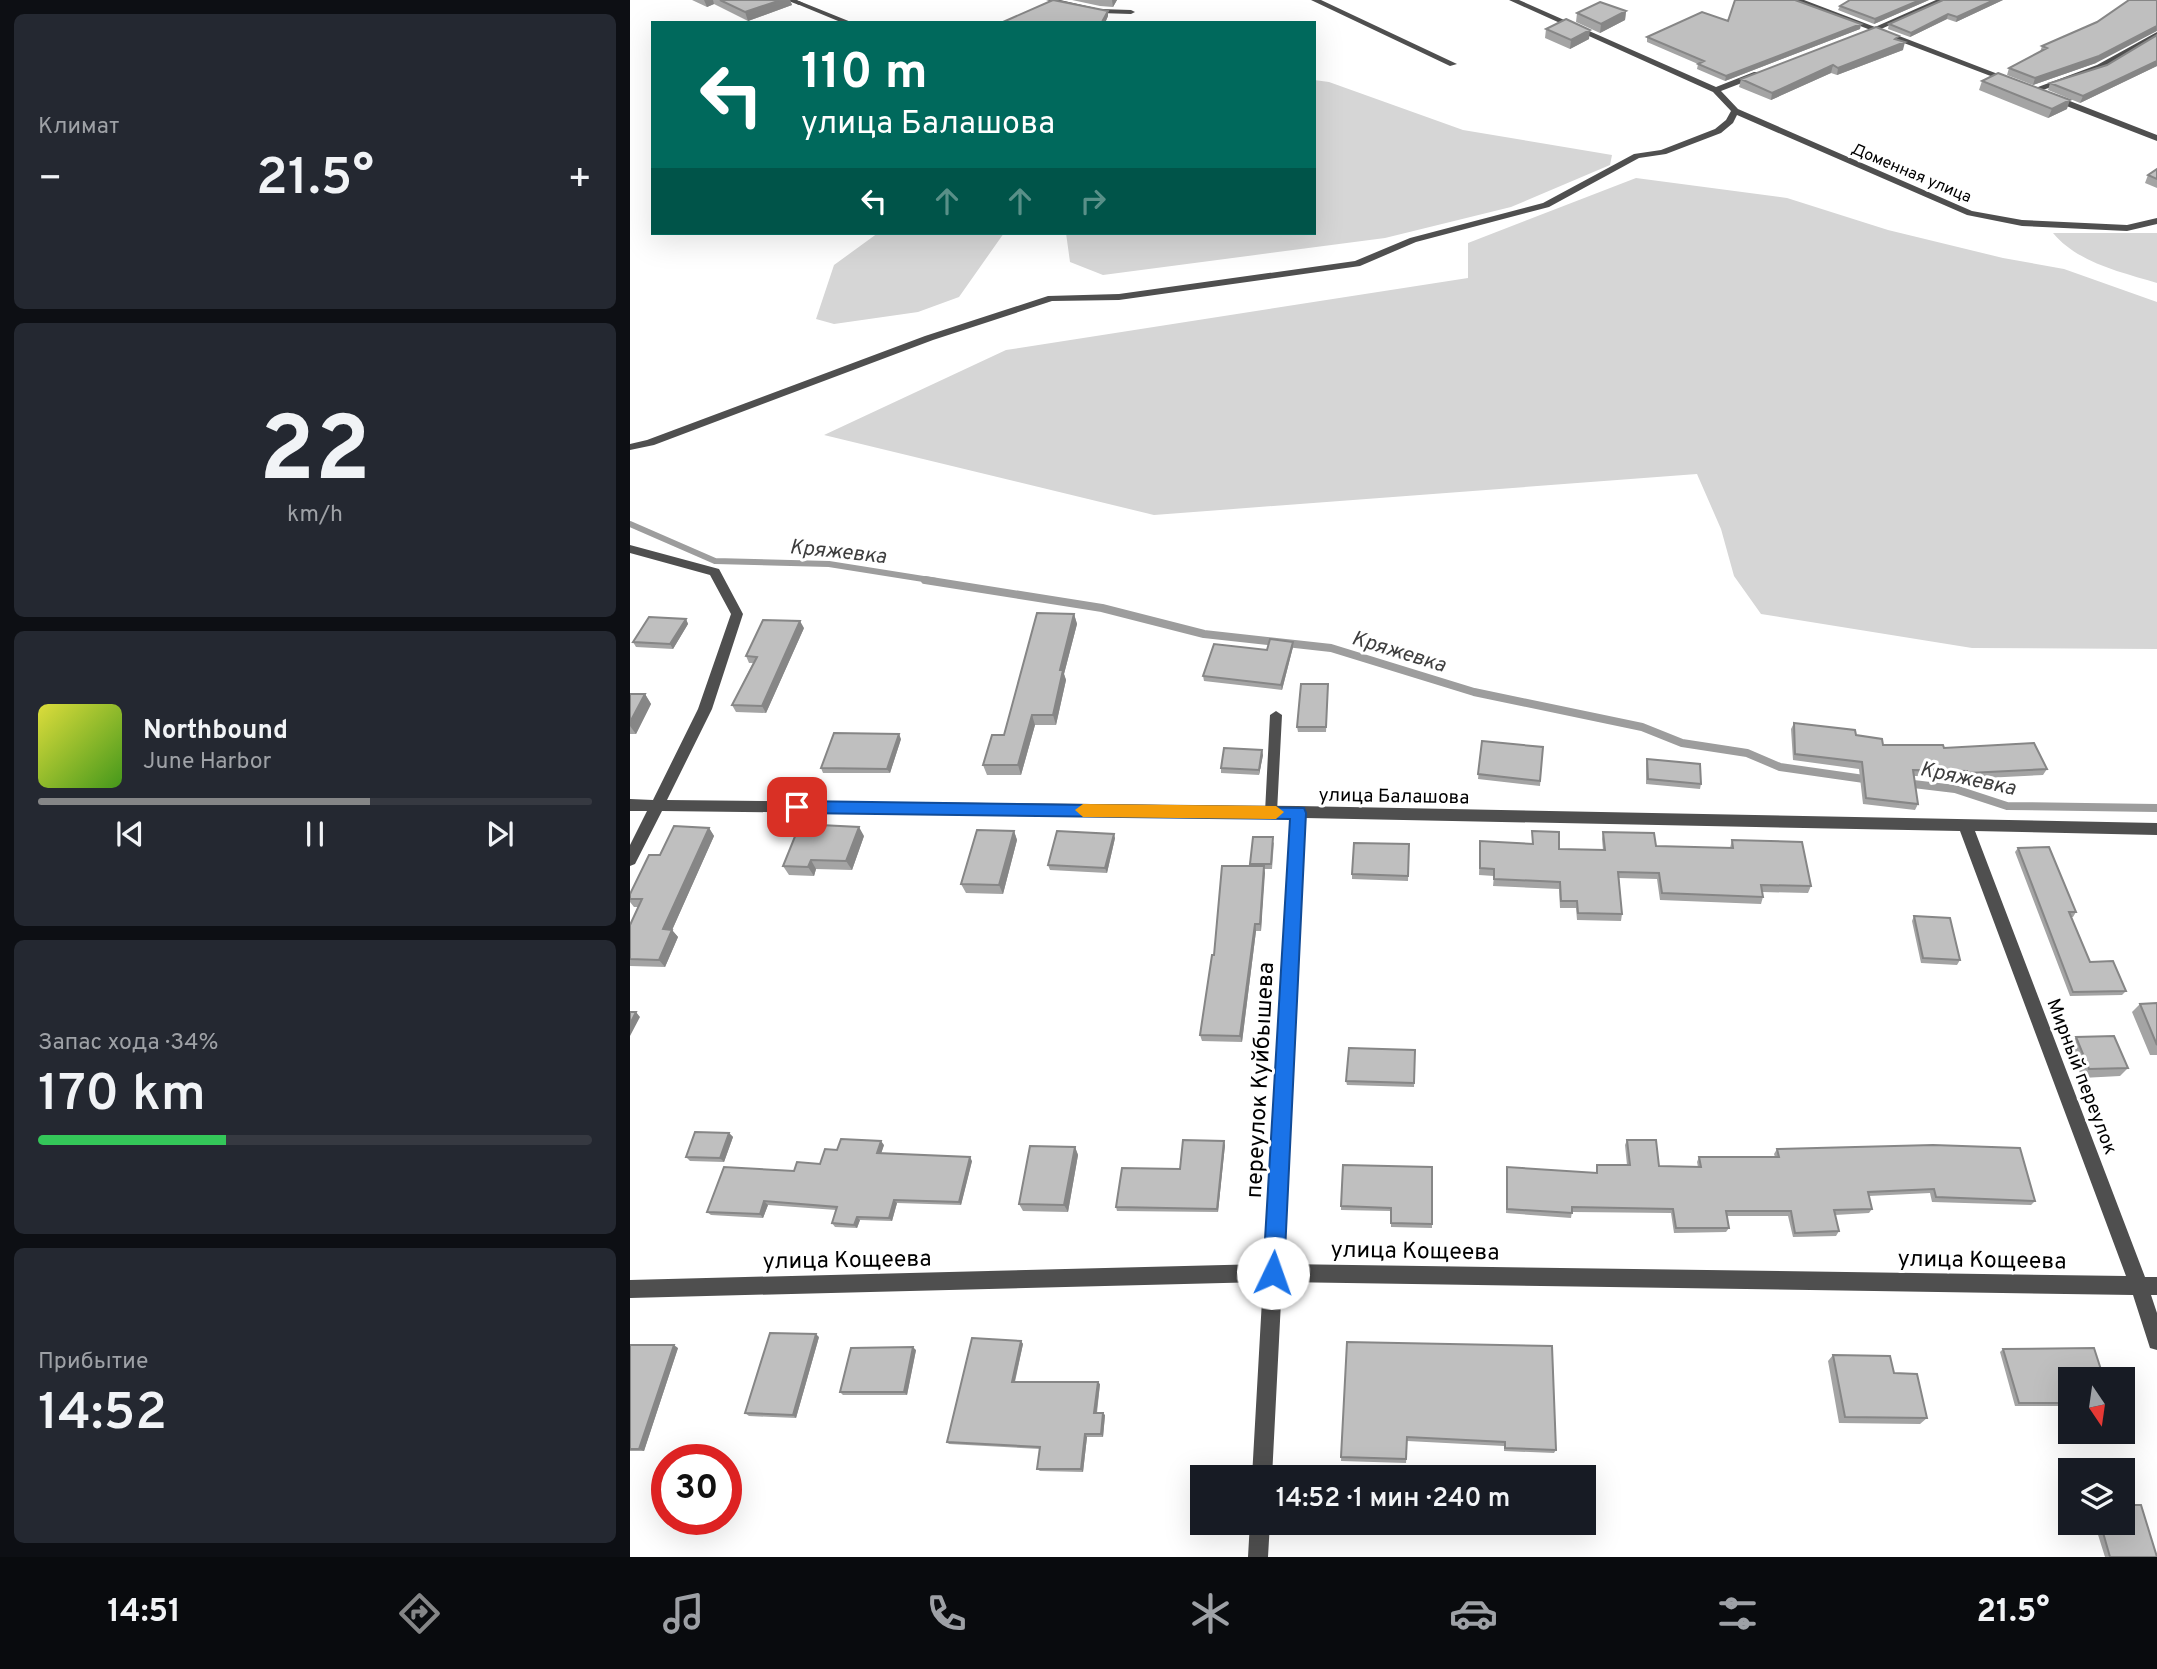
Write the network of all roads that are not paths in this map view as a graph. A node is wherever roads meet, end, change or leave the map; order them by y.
1 (807, 0) edge
2 (1050, 0) edge
3 (1317, 0) edge
4 (1513, 0) edge
5 (1797, 0) edge
6 (1942, 0) edge
7 (794, 1) edge
8 (1131, 12) dead end
9 (844, 21) edge
10 (1875, 29) junction
11 (1863, 34) edge
12 (2157, 34) edge
13 (1453, 64) dead end
14 (1765, 71) edge
15 (1716, 90) junction
16 (2034, 90) junction
17 (1735, 111) junction
18 (2157, 138) edge
19 (2157, 221) edge
20 (630, 447) edge
21 (630, 549) edge
22 (1276, 715) dead end
23 (630, 805) edge
24 (658, 805) junction
25 (1271, 812) junction
26 (1298, 813) junction
27 (1966, 827) junction
28 (2157, 829) edge
29 (630, 860) edge
30 (1273, 1273) junction
31 (2148, 1286) edge
32 (630, 1289) edge
33 (2157, 1341) edge
34 (1263, 1465) edge
35 (1259, 1535) edge
36 (1258, 1557) edge

1 - 7 lane
2 - 8 street
3 - 13 street
4 - 15 street
5 - 10 street
6 - 10 street
7 - 9 lane
10 - 11 street
10 - 16 street
12 - 16 street
14 - 15 street
15 - 17 street, Доменная улица
16 - 18 street
17 - 19 street, Доменная улица
17 - 20 street
21 - 24 street
22 - 25 lane
23 - 24 street, улица Балашова
24 - 25 street, улица Балашова
24 - 29 street
25 - 26 street, улица Балашова
26 - 27 street, улица Балашова
26 - 30 street, переулок Куйбышева
27 - 28 street, улица Балашова
27 - 31 street, Мирный переулок
30 - 31 street, улица Кощеева
30 - 32 street, улица Кощеева
30 - 34 street, переулок Куйбышева
31 - 33 street, Мирный переулок
35 - 36 street

